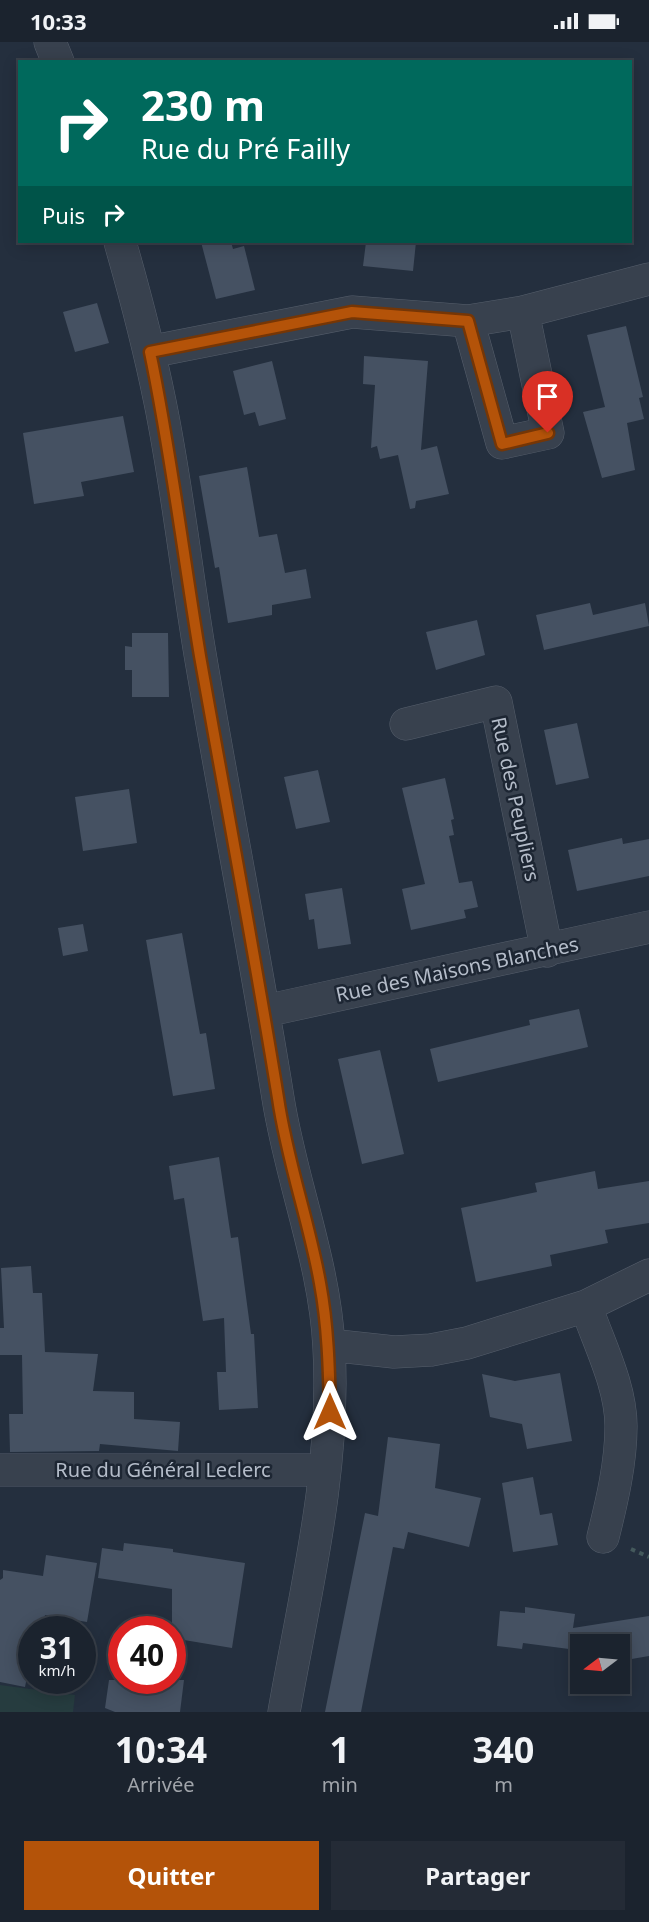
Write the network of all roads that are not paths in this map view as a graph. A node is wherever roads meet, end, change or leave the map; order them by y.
1 (50, 42) edge
2 (57, 60) edge
3 (120, 243) edge
4 (649, 279) edge
5 (523, 312) junction
6 (468, 321) junction
7 (150, 352) junction
8 (406, 724) dead end
9 (649, 927) edge
10 (547, 951) junction
11 (265, 1011) junction
12 (649, 1275) edge
13 (586, 1306) junction
14 (329, 1345) junction
15 (0, 1470) edge
16 (326, 1470) junction
17 (603, 1537) dead end
18 (285, 1712) edge

1 - 2 street
3 - 7 street
4 - 5 street
5 - 6 street
5 - 6 street
6 - 7 street
7 - 11 street
8 - 10 street, Rue des Peupliers
9 - 10 street, Rue des Maisons Blanches
10 - 11 street, Rue des Maisons Blanches
11 - 14 street
12 - 13 street
13 - 14 street
13 - 17 street
14 - 16 street
15 - 16 street, Rue du Général Leclerc
16 - 18 street

